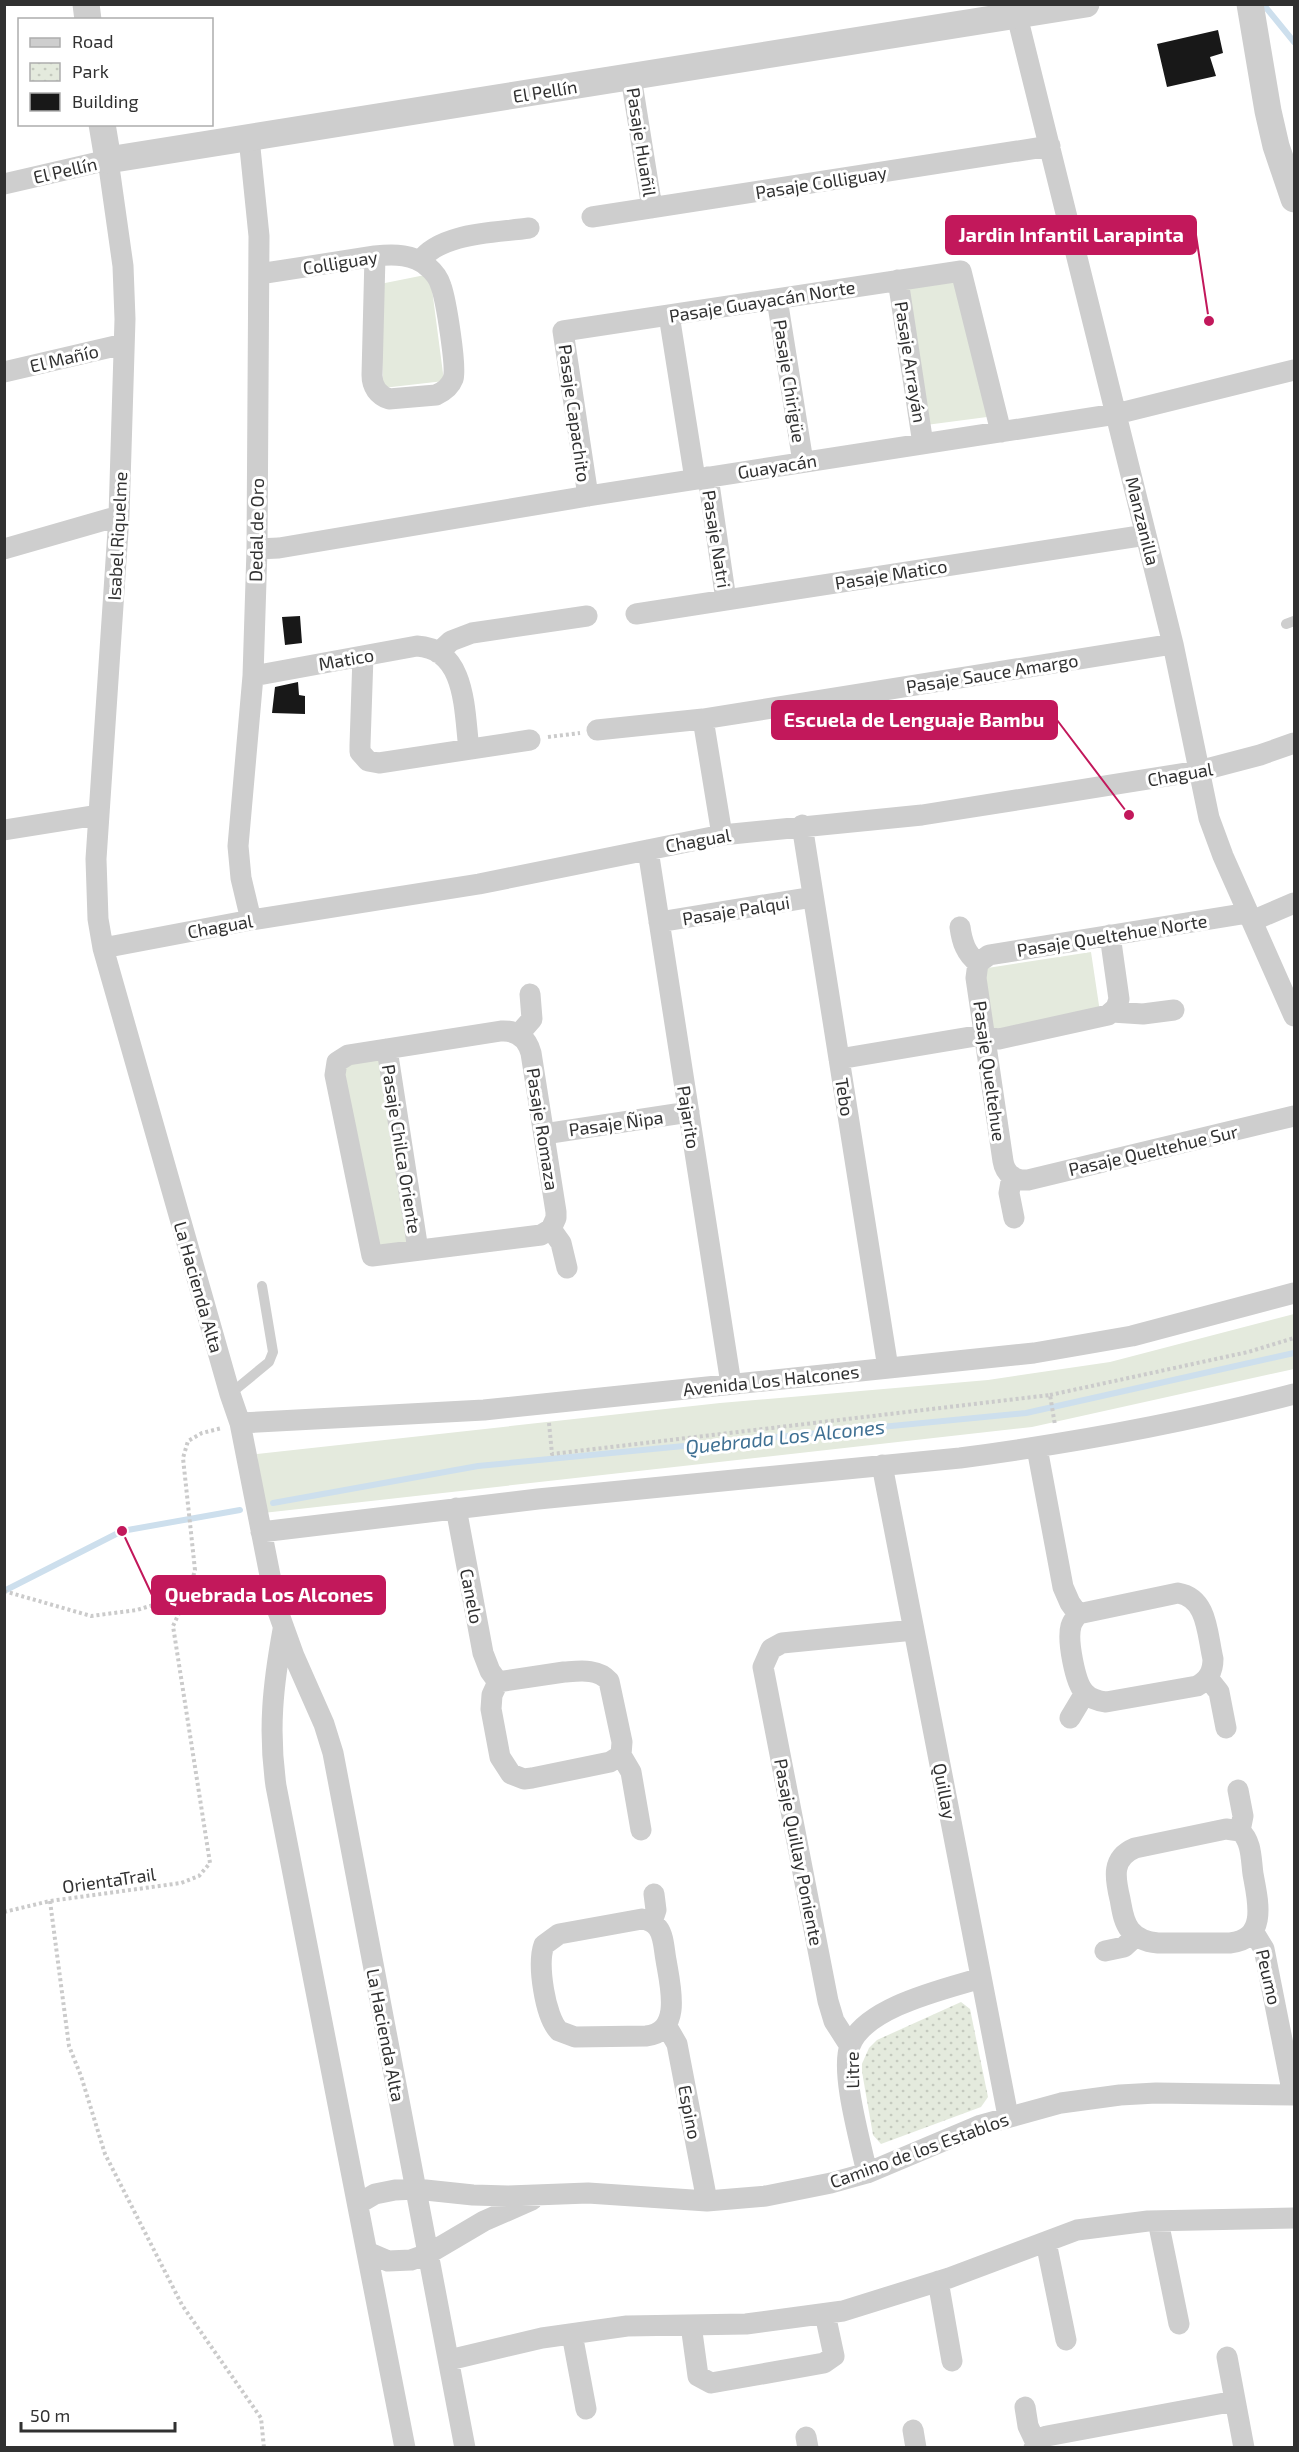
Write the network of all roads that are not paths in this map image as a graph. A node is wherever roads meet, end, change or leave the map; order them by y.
1 (1086, 4) edge
2 (1250, 4) edge
3 (1017, 16) junction
4 (632, 77) junction
5 (102, 126) edge
6 (249, 138) junction
7 (1050, 146) junction
8 (108, 160) junction
9 (4, 184) edge
10 (1294, 199) edge
11 (652, 208) junction
12 (592, 217) dead end
13 (529, 228) dead end
14 (375, 256) junction
15 (420, 261) junction
16 (259, 274) junction
17 (898, 280) junction
18 (777, 299) junction
19 (669, 315) junction
20 (563, 331) joint
21 (124, 344) junction
22 (1294, 370) edge
23 (4, 372) edge
24 (1116, 414) junction
25 (1001, 432) junction
26 (923, 444) junction
27 (803, 462) junction
28 (701, 478) junction
29 (588, 496) junction
30 (119, 516) junction
31 (1146, 535) junction
32 (4, 549) edge
33 (257, 549) junction
34 (726, 600) junction
35 (636, 614) dead end
36 (587, 616) dead end
37 (1173, 644) junction
38 (438, 653) junction
39 (363, 656) junction
40 (253, 676) junction
41 (703, 720) junction
42 (597, 730) road end
43 (530, 740) road end
44 (1294, 743) edge
45 (469, 749) junction
46 (1199, 771) junction
47 (98, 815) junction
48 (802, 825) junction
49 (4, 830) edge
50 (723, 835) junction
51 (648, 850) junction
52 (813, 897) junction
53 (1294, 903) edge
54 (1250, 917) junction
55 (251, 920) junction
56 (659, 922) junction
57 (960, 927) dead end
58 (1110, 935) junction
59 (103, 948) junction
60 (978, 963) junction
61 (530, 994) dead end
62 (1174, 1010) dead end
63 (1112, 1012) junction
64 (1294, 1016) edge
65 (519, 1034) junction
66 (986, 1037) junction
67 (387, 1049) junction
68 (839, 1059) junction
69 (689, 1112) junction
70 (1294, 1116) edge
71 (544, 1134) junction
72 (1012, 1176) junction
73 (1014, 1218) dead end
74 (550, 1228) junction
75 (418, 1250) junction
76 (567, 1268) dead end
77 (262, 1286) dead end
78 (1294, 1293) edge
79 (888, 1368) junction
80 (731, 1384) junction
81 (230, 1394) junction
82 (1294, 1394) edge
83 (240, 1424) junction
84 (1047, 1446) junction
85 (882, 1465) junction
86 (456, 1508) junction
87 (261, 1533) junction
88 (1078, 1614) junction
89 (283, 1629) junction
90 (914, 1630) junction
91 (1208, 1678) junction
92 (498, 1682) junction
93 (1084, 1692) junction
94 (1070, 1718) dead end
95 (1226, 1728) dead end
96 (621, 1755) junction
97 (1238, 1790) dead end
98 (641, 1830) dead end
99 (1240, 1831) junction
100 (654, 1894) dead end
101 (652, 1922) junction
102 (1253, 1932) junction
103 (1136, 1936) junction
104 (1106, 1951) dead end
105 (981, 1978) junction
106 (666, 2025) junction
107 (850, 2046) junction
108 (1294, 2095) edge
109 (1008, 2116) junction
110 (867, 2172) junction
111 (416, 2189) junction
112 (544, 2195) junction
113 (707, 2200) junction
114 (358, 2204) junction
115 (1294, 2220) edge
116 (1158, 2221) junction
117 (1046, 2242) junction
118 (367, 2252) junction
119 (428, 2254) junction
120 (938, 2281) junction
121 (825, 2314) junction
122 (1179, 2324) dead end
123 (691, 2325) junction
124 (572, 2334) junction
125 (1066, 2340) dead end
126 (1227, 2357) dead end
127 (449, 2360) junction
128 (952, 2361) dead end
129 (1235, 2401) junction
130 (1024, 2407) dead end
131 (586, 2409) dead end
132 (1035, 2445) edge
133 (405, 2448) edge
134 (465, 2448) edge
135 (1244, 2448) edge

1 - 3 street, El Pellín
2 - 10 street
3 - 4 street, El Pellín
3 - 7 street, Manzanilla
4 - 6 street, El Pellín
4 - 11 street, Pasaje Huañil
5 - 8 street, Isabel Riquelme
6 - 8 street, El Pellín
6 - 16 street, Dedal de Oro
7 - 11 street, Pasaje Colliguay
7 - 24 street, Manzanilla
8 - 9 street, El Pellín
8 - 21 street, Isabel Riquelme
11 - 12 street, Pasaje Colliguay
13 - 15 street
14 - 15 street, Colliguay
14 - 15 street
14 - 16 street, Colliguay
16 - 33 street, Dedal de Oro
17 - 18 street, Pasaje Guayacán Norte
17 - 25 street, Pasaje Guayacán Norte
17 - 26 street, Pasaje Arrayán
18 - 19 street, Pasaje Guayacán Norte
18 - 27 street, Pasaje Chirigüe
19 - 20 street, Pasaje Guayacán Norte
19 - 28 street, Pasaje Natri
20 - 29 street, Pasaje Capachito
21 - 23 street, El Mañío
21 - 30 street, Isabel Riquelme
22 - 24 street, Guayacán
24 - 25 street, Guayacán
24 - 31 street, Manzanilla
25 - 26 street, Guayacán
26 - 27 street, Guayacán
27 - 28 street, Guayacán
28 - 29 street, Guayacán
28 - 34 street, Pasaje Natri
29 - 33 street, Guayacán
30 - 32 street
30 - 47 street, Isabel Riquelme
31 - 34 street, Pasaje Matico
31 - 37 street, Manzanilla
33 - 40 street, Dedal de Oro
34 - 35 street, Pasaje Matico
36 - 38 street
37 - 41 street, Pasaje Sauce Amargo
37 - 46 street, Manzanilla
38 - 39 street, Matico
38 - 45 street
39 - 40 street, Matico
39 - 45 street
40 - 55 street, Dedal de Oro
41 - 42 street, Pasaje Sauce Amargo
41 - 50 street
43 - 45 street
44 - 46 street, Chagual
46 - 48 street, Chagual
46 - 54 street, Manzanilla
47 - 49 street
47 - 59 street, Isabel Riquelme
48 - 50 street, Chagual
48 - 52 street, Tebo
50 - 51 street, Chagual
51 - 55 street, Chagual
51 - 56 street, Pajarito
52 - 56 street, Pasaje Palqui
52 - 68 street, Tebo
53 - 54 street, Pasaje Queltehue Norte
54 - 58 street, Pasaje Queltehue Norte
54 - 64 street, Manzanilla
55 - 59 street, Chagual
56 - 69 street, Pajarito
57 - 60 street
58 - 60 street, Pasaje Queltehue Norte
58 - 63 street
59 - 81 street, La Hacienda Alta
60 - 66 street, Pasaje Queltehue
61 - 65 street
62 - 63 street
63 - 66 street
65 - 67 street
65 - 71 street, Pasaje Romaza
66 - 68 street
66 - 72 street, Pasaje Queltehue
67 - 75 street, Pasaje Chilca Oriente
67 - 75 street
68 - 79 street, Tebo
69 - 71 street, Pasaje Ñipa
69 - 80 street, Pajarito
70 - 72 street, Pasaje Queltehue Sur
71 - 74 street, Pasaje Romaza
72 - 73 street, Pasaje Queltehue
74 - 75 street
74 - 76 street
77 - 81 lane
78 - 79 street, Avenida Los Halcones
79 - 80 street, Avenida Los Halcones
80 - 83 street, Avenida Los Halcones
81 - 83 street, La Hacienda Alta
82 - 84 street
83 - 87 street, La Hacienda Alta
84 - 85 street
84 - 88 street
85 - 86 street
85 - 90 street, Quillay
86 - 87 street
86 - 92 street, Canelo
87 - 89 street, La Hacienda Alta
88 - 91 street
88 - 93 street
89 - 111 street, La Hacienda Alta
89 - 114 street, La Hacienda Alta
90 - 105 street, Quillay
90 - 107 street, Pasaje Quillay Poniente
91 - 93 street
91 - 95 street
92 - 96 street
92 - 96 street
93 - 94 street
96 - 98 street
97 - 99 street
99 - 102 street
99 - 103 street
100 - 101 street
101 - 106 street
101 - 106 street
102 - 103 street
102 - 108 street, Peumo
103 - 104 street
105 - 107 street, Litre
105 - 109 street, Quillay
106 - 113 street, Espino
107 - 110 street, Litre
108 - 109 street, Camino de los Establos
109 - 110 street, Camino de los Establos
110 - 113 street, Camino de los Establos
111 - 112 street, Camino de los Establos
111 - 114 street, Camino de los Establos
111 - 119 street, La Hacienda Alta
112 - 113 street, Camino de los Establos
112 - 119 street, Camino de los Establos
114 - 118 street, La Hacienda Alta
115 - 116 street
116 - 117 street
116 - 122 street
117 - 120 street
117 - 125 street
118 - 119 street, Camino de los Establos
118 - 133 street, La Hacienda Alta
119 - 127 street, La Hacienda Alta
120 - 121 street
120 - 128 street
121 - 123 street
121 - 123 street
123 - 124 street
124 - 127 street
124 - 131 street
126 - 129 street
127 - 134 street, La Hacienda Alta
129 - 132 street
129 - 135 street
130 - 132 street

